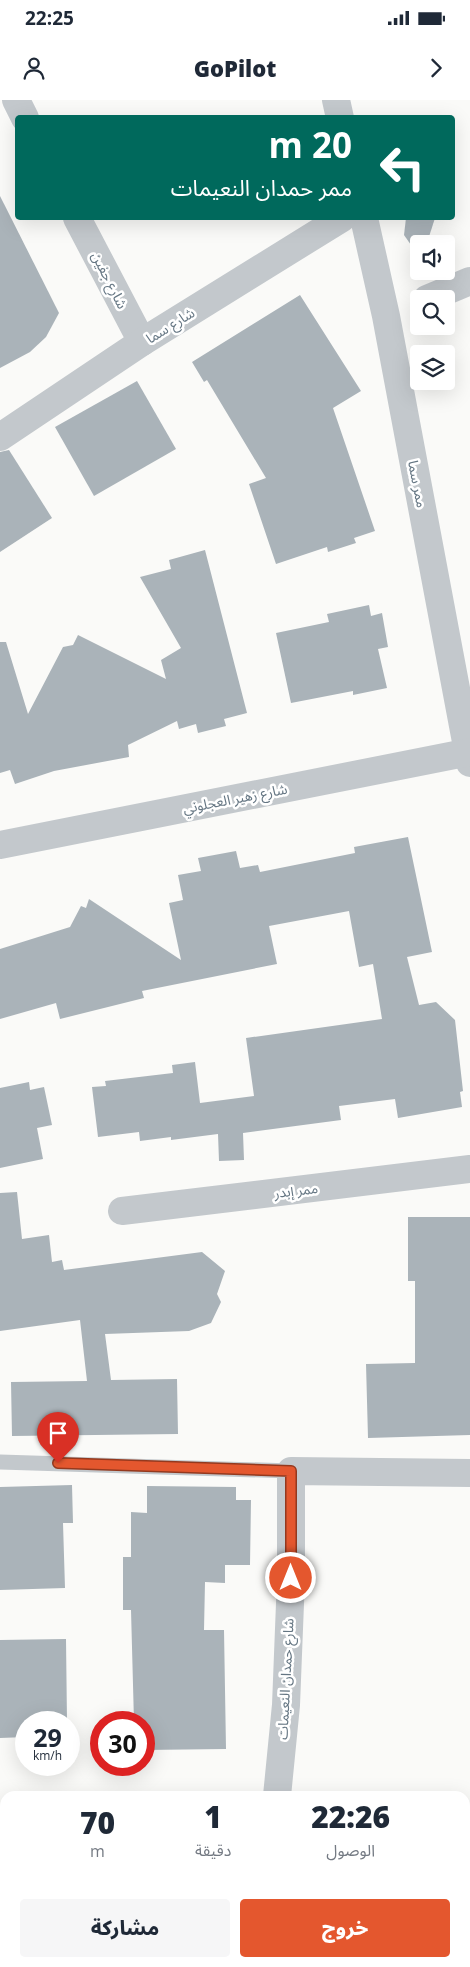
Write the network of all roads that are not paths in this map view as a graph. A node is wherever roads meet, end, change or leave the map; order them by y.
1 (16, 100) edge
2 (336, 100) edge
3 (24, 115) edge
4 (339, 115) edge
5 (78, 220) edge
6 (339, 220) edge
7 (364, 220) edge
8 (470, 280) edge
9 (447, 290) edge
10 (410, 306) edge
11 (386, 316) junction
12 (142, 342) junction
13 (0, 437) edge
14 (469, 756) edge
15 (0, 845) edge
16 (470, 1169) edge
17 (122, 1211) dead end
18 (0, 1462) edge
19 (291, 1471) junction
20 (470, 1473) edge
21 (277, 1791) edge

1 - 3 street
2 - 4 street
5 - 12 street, شارع جفين
6 - 12 street, شارع سما
7 - 11 street, ممر سما
8 - 9 street
10 - 11 street
11 - 14 street, ممر سما
12 - 13 street, شارع سما
14 - 15 street, شارع زهير العجلوني
16 - 17 street, ممر إبدر
18 - 19 lane
19 - 20 street
19 - 21 street, شارع حمدان النعيمات

